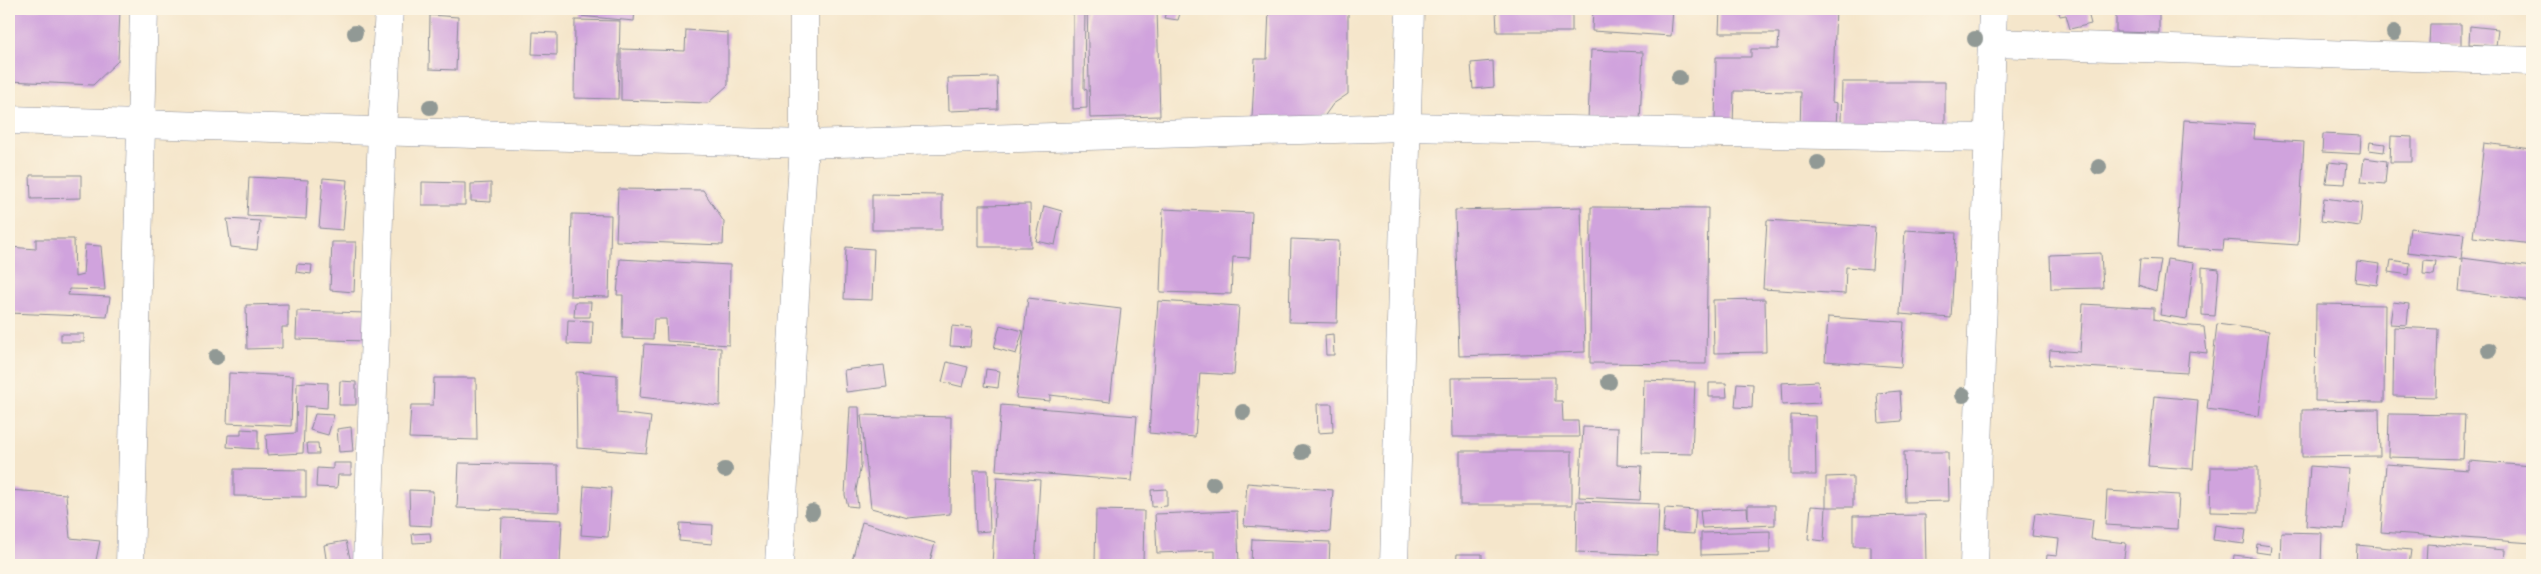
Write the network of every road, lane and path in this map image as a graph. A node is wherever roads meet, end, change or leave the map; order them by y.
1 (144, 9) edge
2 (389, 9) edge
3 (804, 9) edge
4 (1410, 9) edge
5 (1992, 9) edge
6 (1992, 43) junction
7 (2532, 61) edge
8 (9, 120) edge
9 (140, 124) junction
10 (1406, 127) junction
11 (382, 130) junction
12 (1988, 138) junction
13 (804, 144) junction
14 (130, 565) edge
15 (367, 565) edge
16 (779, 565) edge
17 (1394, 565) edge
18 (1974, 565) edge

1 - 9 street
2 - 11 street
3 - 13 street
4 - 10 street
5 - 6 street
6 - 7 street
6 - 12 street
8 - 9 street
9 - 11 street
9 - 14 street
10 - 12 street
10 - 13 street
10 - 17 street
11 - 13 street
11 - 15 street
12 - 18 street
13 - 16 street

